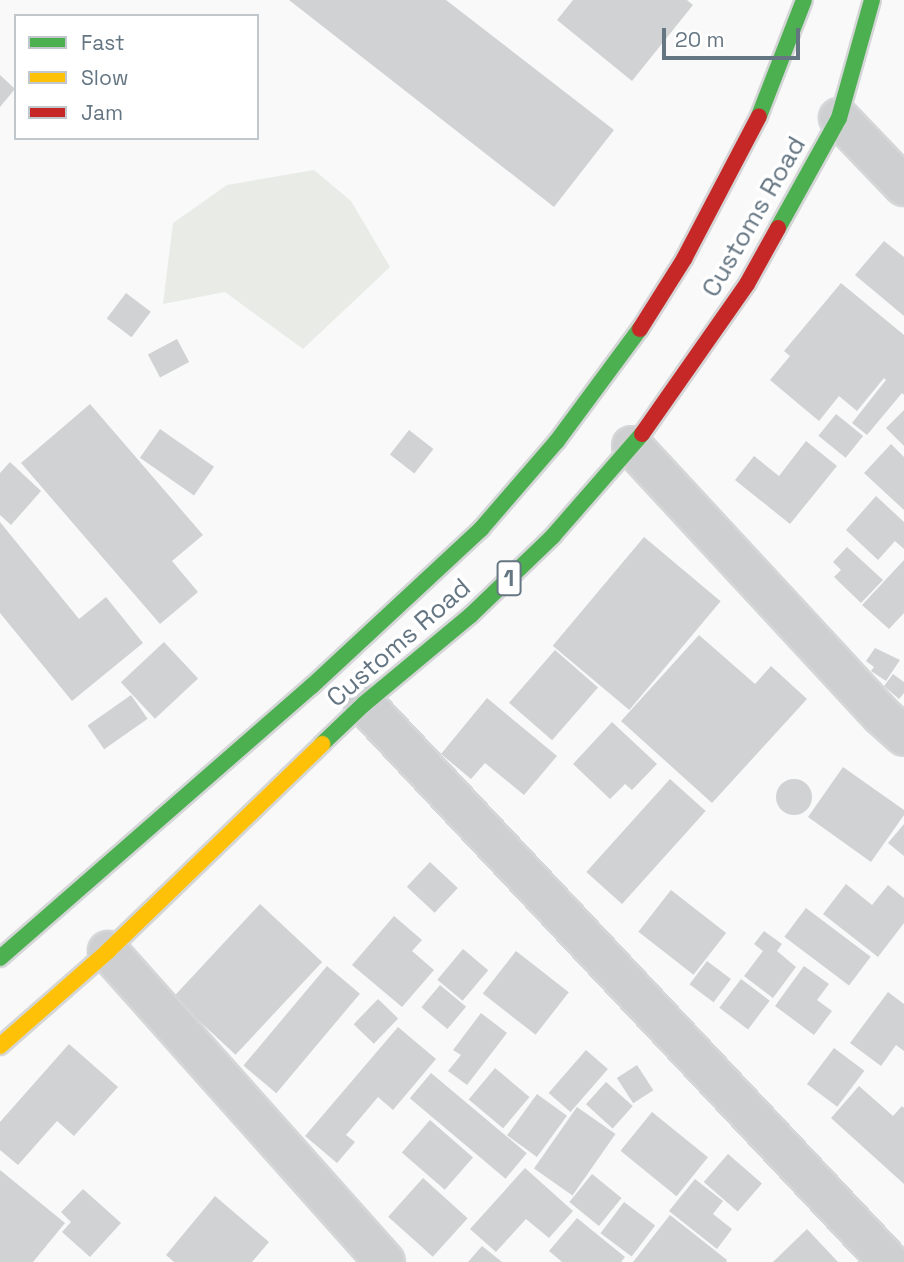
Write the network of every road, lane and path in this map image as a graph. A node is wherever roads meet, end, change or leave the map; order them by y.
1 (804, 0) edge
2 (872, 0) edge
3 (839, 118) junction
4 (904, 186) edge
5 (632, 446) junction
6 (363, 704) junction
7 (904, 736) edge
8 (108, 951) junction
9 (0, 958) edge
10 (0, 1046) edge
11 (904, 1245) edge
12 (385, 1262) edge
13 (888, 1262) edge

1 - 9 main road, Customs Road / 1
2 - 3 main road, Customs Road / 1
3 - 4 street
3 - 5 main road, Customs Road / 1
5 - 6 main road, Customs Road / 1
5 - 7 street
6 - 8 main road, Customs Road / 1
6 - 13 street
8 - 10 main road, Customs Road / 1
8 - 12 street
11 - 13 street

